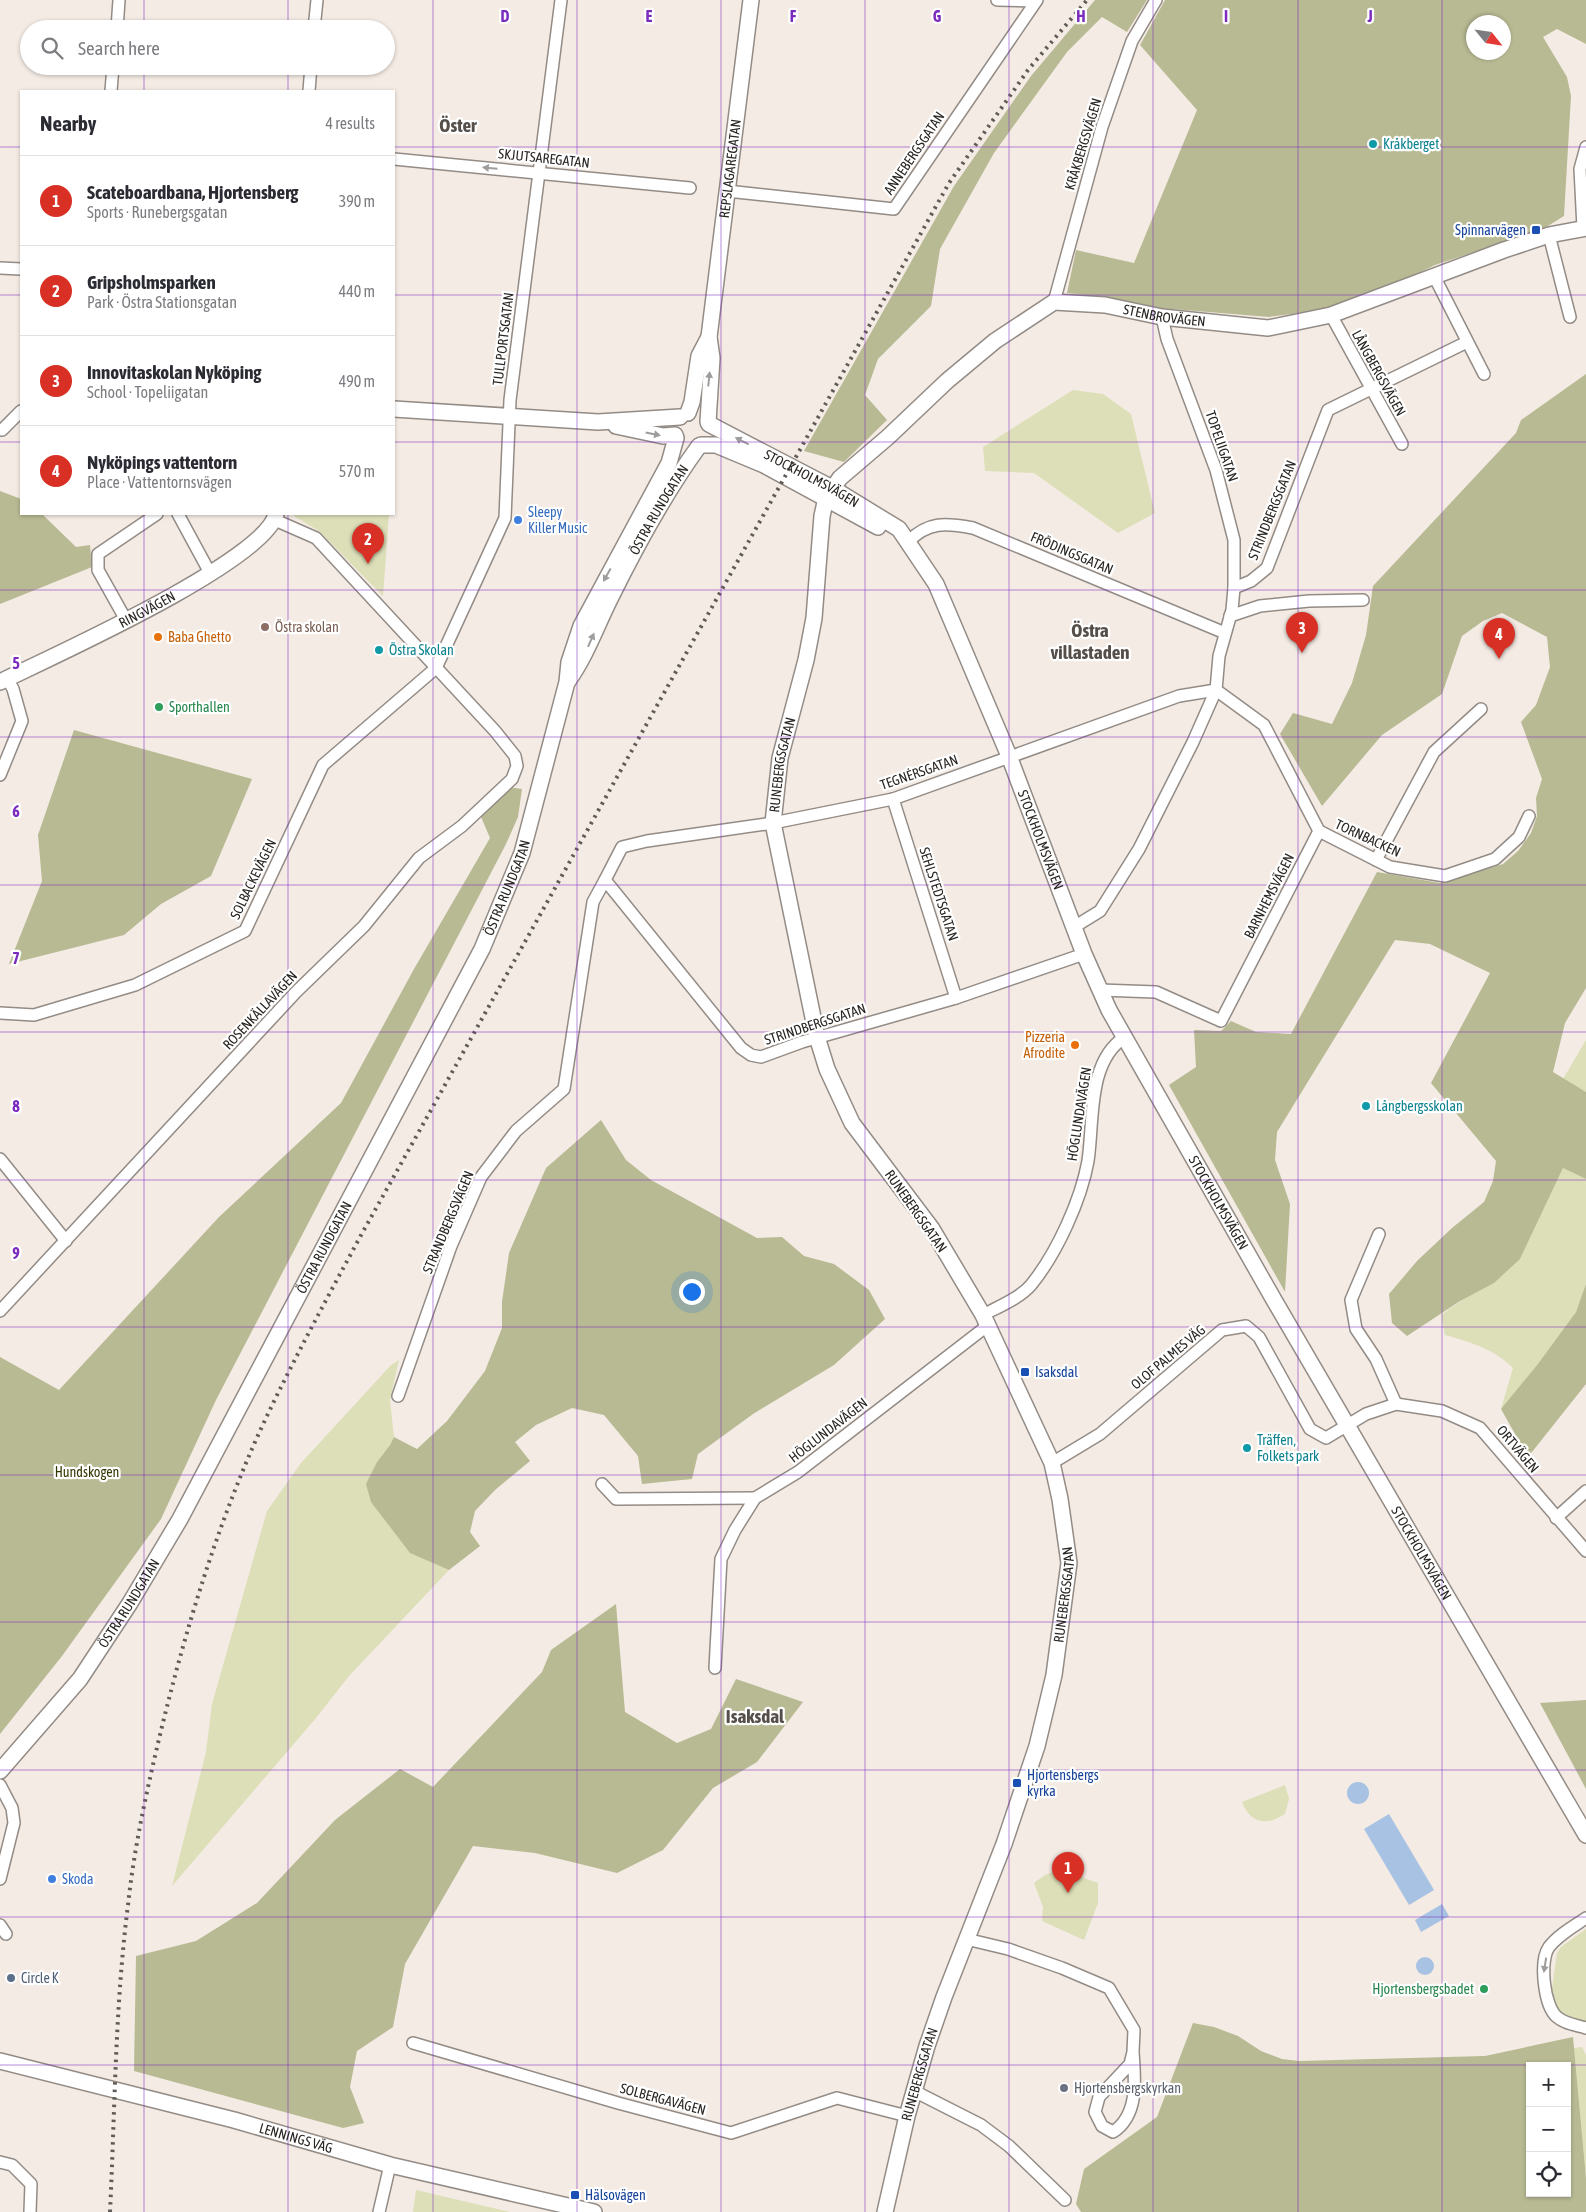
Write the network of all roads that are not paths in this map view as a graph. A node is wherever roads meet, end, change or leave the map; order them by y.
1 (119, 0) edge
2 (317, 0) edge
3 (562, 0) edge
4 (751, 0) edge
5 (997, 0) edge
6 (1036, 0) edge
7 (1156, 0) edge
8 (117, 20) edge
9 (315, 20) edge
10 (112, 75) edge
11 (310, 75) edge
12 (111, 90) edge
13 (309, 90) edge
14 (1586, 147) edge
15 (395, 159) edge
16 (1583, 167) edge
17 (538, 172) junction
18 (690, 188) dead end
19 (727, 191) junction
20 (1585, 228) edge
21 (1549, 235) junction
22 (0, 268) edge
23 (20, 269) edge
24 (1434, 276) junction
25 (1054, 302) junction
26 (1331, 315) junction
27 (1162, 317) junction
28 (1570, 317) dead end
29 (709, 337) junction
30 (1467, 342) junction
31 (1484, 374) dead end
32 (1372, 390) junction
33 (395, 410) edge
34 (20, 412) edge
35 (510, 415) junction
36 (684, 415) junction
37 (598, 422) junction
38 (708, 423) junction
39 (2, 430) dead end
40 (675, 437) junction
41 (1402, 444) dead end
42 (700, 446) junction
43 (829, 493) junction
44 (156, 515) edge
45 (179, 515) edge
46 (276, 517) edge
47 (908, 542) junction
48 (210, 573) junction
49 (1234, 588) junction
50 (1363, 600) dead end
51 (1230, 616) junction
52 (126, 620) junction
53 (1225, 632) junction
54 (436, 668) junction
55 (3, 680) edge
56 (568, 682) junction
57 (1216, 690) junction
58 (1481, 708) dead end
59 (1009, 756) junction
60 (0, 775) edge
61 (893, 799) junction
62 (1529, 816) dead end
63 (773, 823) junction
64 (1319, 831) junction
65 (1376, 860) junction
66 (605, 880) junction
67 (1074, 928) junction
68 (1084, 954) junction
69 (1100, 990) junction
70 (956, 998) junction
71 (0, 1013) edge
72 (817, 1037) junction
73 (1124, 1037) junction
74 (0, 1159) edge
75 (1379, 1234) dead end
76 (66, 1241) junction
77 (0, 1311) edge
78 (985, 1321) junction
79 (398, 1396) dead end
80 (1396, 1404) junction
81 (1348, 1426) junction
82 (1052, 1463) junction
83 (602, 1484) dead end
84 (1586, 1491) edge
85 (754, 1498) junction
86 (1556, 1518) junction
87 (1586, 1550) edge
88 (715, 1668) dead end
89 (0, 1771) edge
90 (0, 1785) edge
91 (1586, 1835) edge
92 (0, 1879) edge
93 (1586, 1918) edge
94 (966, 1939) junction
95 (1586, 2028) edge
96 (413, 2043) dead end
97 (1133, 2052) junction
98 (0, 2062) edge
99 (914, 2091) junction
100 (907, 2116) junction
101 (0, 2162) edge
102 (390, 2165) junction
103 (1065, 2200) dead end
104 (30, 2212) edge
105 (379, 2212) edge
106 (594, 2212) edge
107 (885, 2212) edge

1 - 8 street
2 - 9 street
3 - 17 street, TULLPORTSGATAN
4 - 19 street, REPSLAGAREGATAN
5 - 6 street
6 - 19 street, ANNEBERGSGATAN
7 - 25 street, KRÅKBERGSVÄGEN
10 - 12 street
11 - 13 street
14 - 16 street
17 -> 15 street, SKJUTSAREGATAN
16 - 20 street
17 - 18 street, SKJUTSAREGATAN
17 - 35 street, TULLPORTSGATAN
19 - 29 street, REPSLAGAREGATAN
20 - 21 street, STENBROVÄGEN
21 - 24 street, STENBROVÄGEN
21 - 28 street
22 - 23 street
24 - 26 street, STENBROVÄGEN
24 - 30 street
25 - 27 street, STENBROVÄGEN
25 - 43 street
26 - 27 street, STENBROVÄGEN
26 - 32 street, LÅNGBERGSVÄGEN
27 - 49 street, TOPELIIGATAN
29 - 36 street, REPSLAGAREGATAN
38 -> 29 street, REPSLAGAREGATAN
30 - 31 street
30 - 32 street, STRINDBERGSGATAN
32 - 41 street, LÅNGBERGSVÄGEN
32 - 49 street, STRINDBERGSGATAN
33 - 35 street
34 - 39 street
35 - 37 street
35 - 54 street, TULLPORTSGATAN
36 - 37 street
36 - 38 street
36 - 40 street
37 -> 40 street
38 - 42 street
43 -> 38 street, STOCKHOLMSVÄGEN
40 - 42 street
40 -> 56 street, ÖSTRA RUNDGATAN
42 - 43 street, STOCKHOLMSVÄGEN
56 -> 42 street, ÖSTRA RUNDGATAN
43 - 47 street, STOCKHOLMSVÄGEN
43 - 63 street, RUNEBERGSGATAN
44 - 52 street
45 - 48 street
46 - 48 street, RINGVÄGEN
46 - 54 street, ROSENKÄLLAVÄGEN
47 - 53 street, FRÖDINGSGATAN
47 - 59 street, STOCKHOLMSVÄGEN
48 - 52 street, RINGVÄGEN
49 - 51 street
50 - 51 street
51 - 53 street
52 - 55 street, RINGVÄGEN
53 - 57 street
54 - 71 street, SOLBACKEVÄGEN
54 - 76 street, ROSENKÄLLAVÄGEN
55 - 60 street
56 - 89 street, ÖSTRA RUNDGATAN
57 - 59 street, TEGNÉRSGATAN
57 - 64 street
57 - 67 street
58 - 65 street
59 - 61 street, TEGNÉRSGATAN
59 - 67 street, STOCKHOLMSVÄGEN
61 - 63 street, TEGNÉRSGATAN
61 - 70 street, SEHLSTEDTSGATAN
62 - 65 street, TORNBACKEN
63 - 66 street, TEGNÉRSGATAN
63 - 72 street, RUNEBERGSGATAN
64 - 65 street, TORNBACKEN
64 - 69 street, BARNHEMSVÄGEN
66 - 72 street, STRINDBERGSGATAN
66 - 79 street, STRANDBERGSVÄGEN
67 - 68 street, STOCKHOLMSVÄGEN
68 - 69 street, STOCKHOLMSVÄGEN
68 - 70 street, STRINDBERGSGATAN
69 - 73 street, STOCKHOLMSVÄGEN
70 - 72 street, STRINDBERGSGATAN
72 - 78 street, RUNEBERGSGATAN
73 - 78 street, HÖGLUNDAVÄGEN
73 - 81 street, STOCKHOLMSVÄGEN
74 - 76 street
75 - 80 street
76 - 77 street, ROSENKÄLLAVÄGEN
78 - 82 street, RUNEBERGSGATAN
78 - 85 street, HÖGLUNDAVÄGEN
80 - 81 street, ORTVÄGEN
80 - 86 street, ORTVÄGEN
81 - 82 street, OLOF PALMES VÄG
81 - 91 street, STOCKHOLMSVÄGEN
82 - 94 street, RUNEBERGSGATAN
83 - 85 street
84 - 86 street
85 - 88 street, HÖGLUNDAVÄGEN
86 - 87 street, ORTVÄGEN
90 - 92 street
93 -> 95 street
94 - 97 street
94 - 99 street, RUNEBERGSGATAN
96 - 100 street, SOLBERGAVÄGEN
97 - 97 street
98 - 102 street, LENNINGS VÄG
99 - 100 street, RUNEBERGSGATAN
99 - 103 street
100 - 107 street, RUNEBERGSGATAN
101 - 104 street
102 - 105 street
102 - 106 street, LENNINGS VÄG

